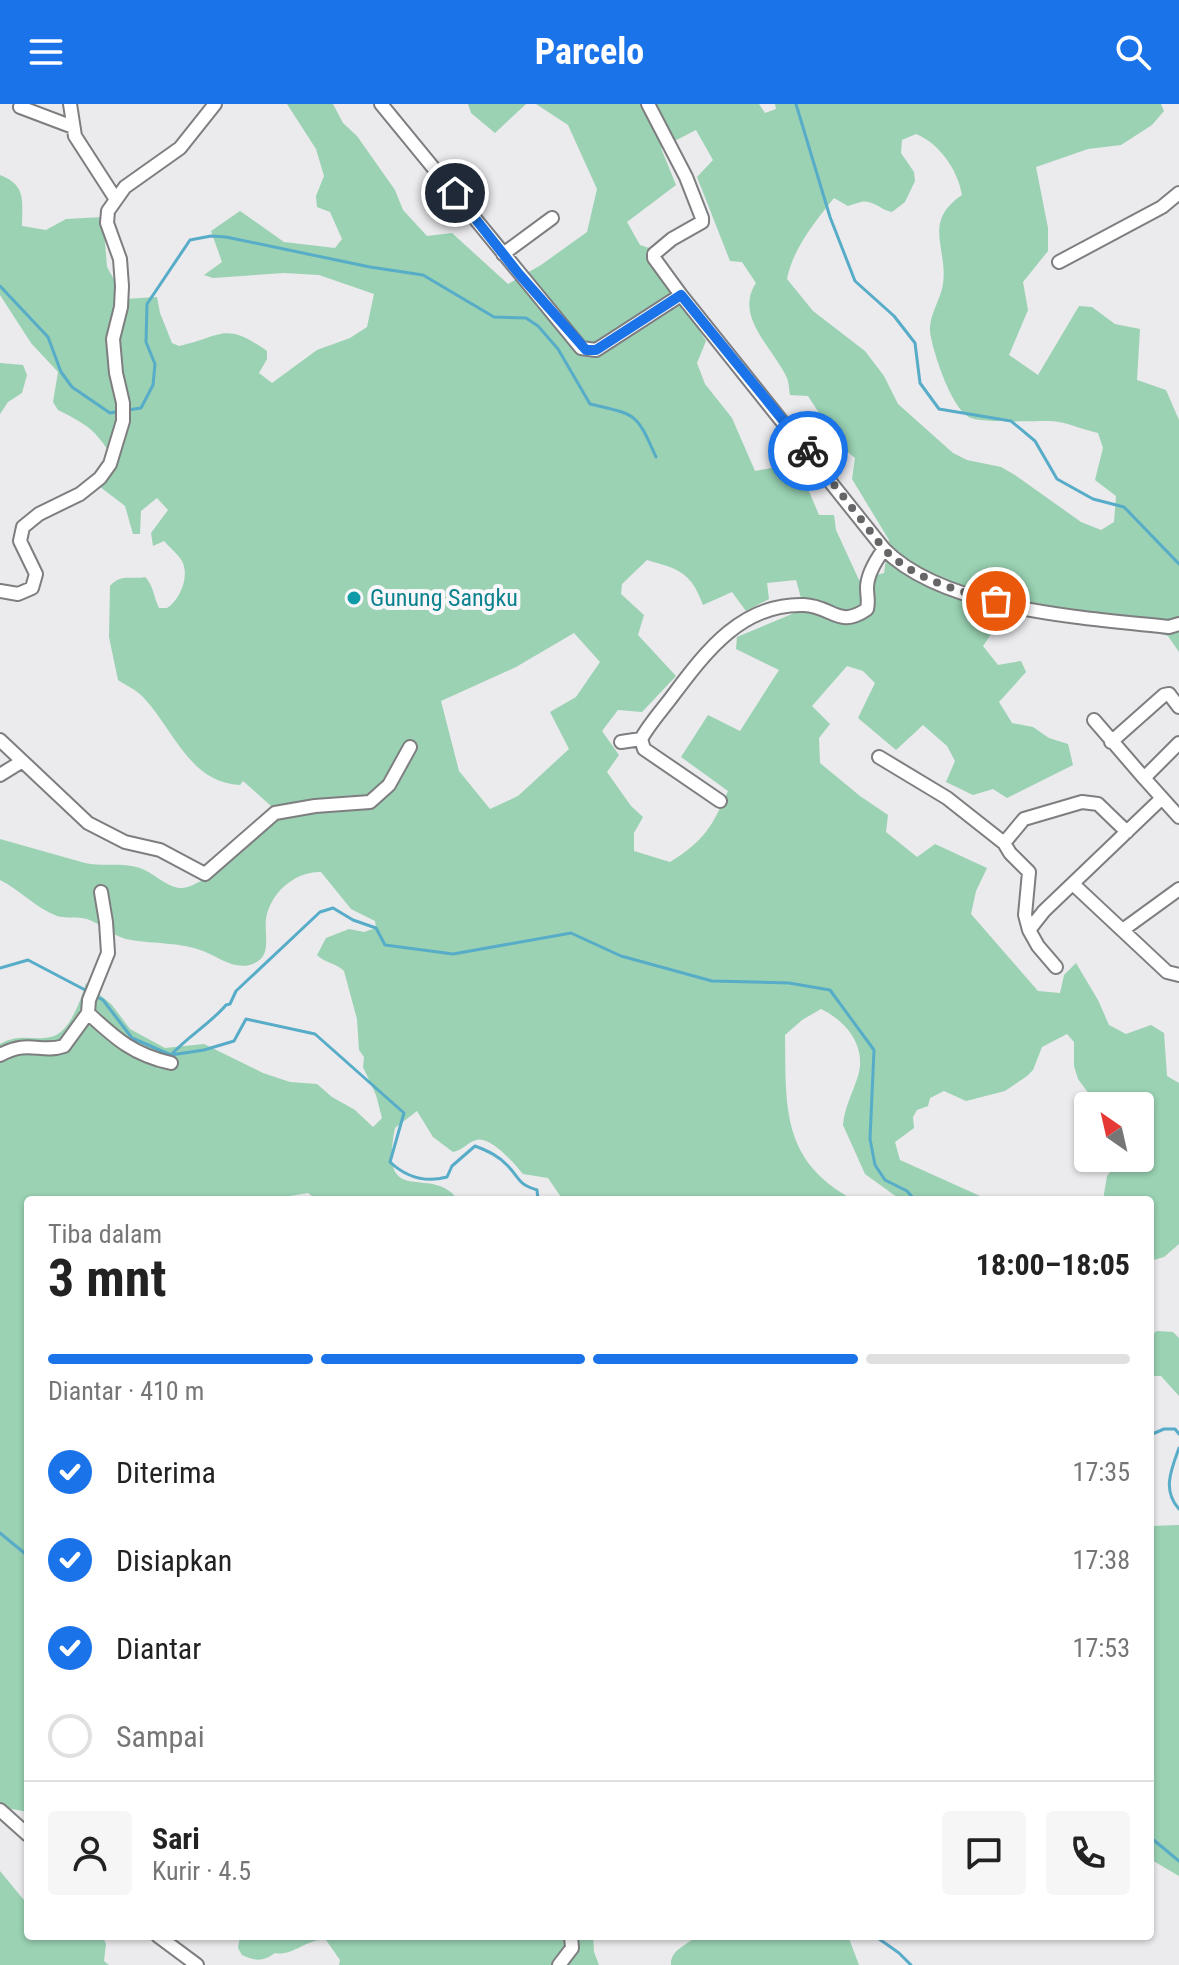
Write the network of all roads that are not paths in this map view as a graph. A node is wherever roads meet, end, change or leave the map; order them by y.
1 (70, 104) edge
2 (215, 104) edge
3 (381, 104) edge
4 (648, 104) edge
5 (20, 107) dead end
6 (73, 127) junction
7 (1179, 193) edge
8 (115, 198) junction
9 (552, 218) dead end
10 (503, 254) junction
11 (1059, 262) dead end
12 (681, 295) junction
13 (884, 549) junction
14 (0, 591) edge
15 (1179, 624) edge
16 (1179, 707) edge
17 (1094, 720) dead end
18 (641, 739) junction
19 (0, 740) edge
20 (621, 742) dead end
21 (1111, 742) junction
22 (1179, 743) edge
23 (410, 747) dead end
24 (879, 757) dead end
25 (21, 762) junction
26 (0, 775) edge
27 (1144, 778) junction
28 (1161, 799) junction
29 (720, 801) dead end
30 (1179, 817) edge
31 (1127, 832) junction
32 (1004, 843) junction
33 (1073, 884) junction
34 (1179, 889) edge
35 (101, 892) dead end
36 (1124, 929) junction
37 (1029, 930) junction
38 (1056, 967) dead end
39 (1179, 975) edge
40 (91, 1000) junction
41 (0, 1055) edge
42 (171, 1063) dead end
43 (0, 1810) edge
44 (24, 1831) edge
45 (163, 1940) edge
46 (571, 1940) edge
47 (197, 1965) edge
48 (559, 1965) edge

1 - 6 street
2 - 8 street
3 - 10 street
4 - 12 street
5 - 6 street
6 - 8 street
7 - 11 street
8 - 14 street
9 - 10 street
10 - 12 street
12 - 13 street
13 - 15 street
13 - 18 street
16 - 21 street
17 - 21 street
18 - 20 street
18 - 29 street
19 - 25 street
21 - 27 street
22 - 27 street
23 - 25 street
24 - 32 street
25 - 26 street
27 - 28 street
28 - 30 street
28 - 31 street
31 - 32 street
31 - 33 street
32 - 37 street
33 - 36 street
33 - 37 street
34 - 36 street
35 - 40 street
36 - 39 street
37 - 38 street
40 - 41 street
40 - 42 street
43 - 44 street
45 - 47 street
46 - 48 street

